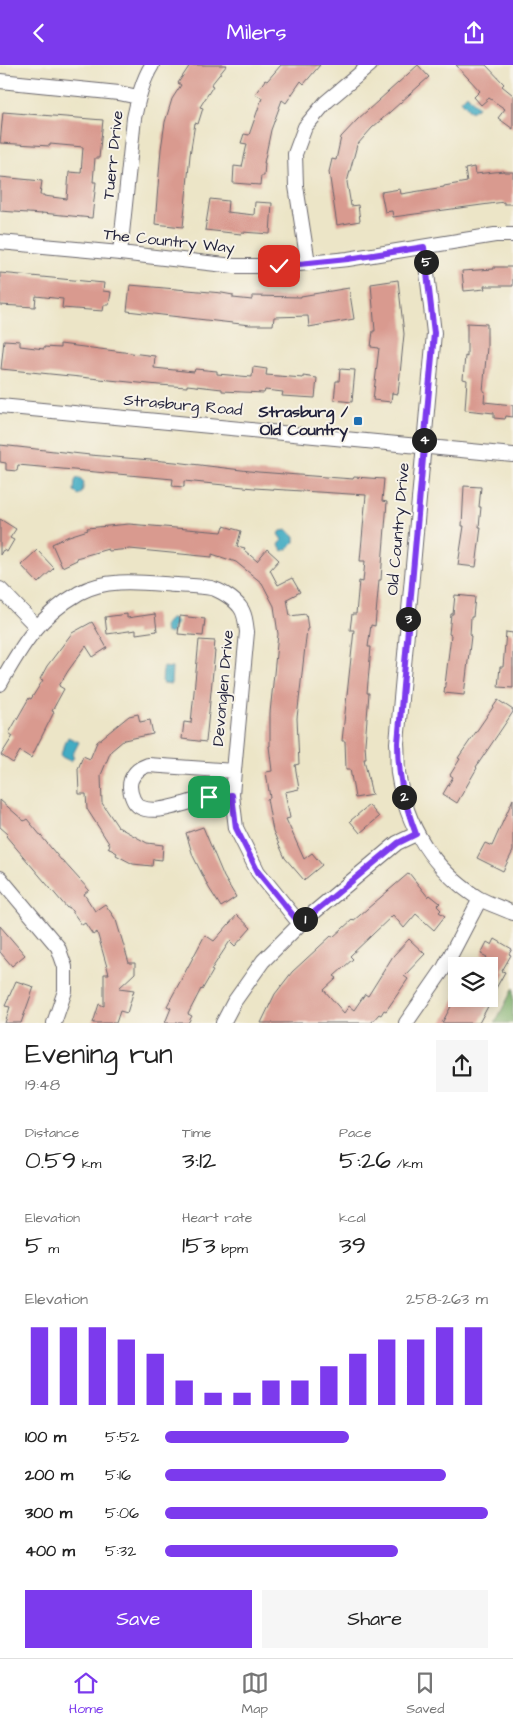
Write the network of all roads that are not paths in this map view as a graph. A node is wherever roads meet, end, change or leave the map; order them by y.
1 (152, 65) edge
2 (370, 65) edge
3 (0, 81) edge
4 (138, 97) junction
5 (513, 235) edge
6 (0, 242) edge
7 (424, 247) junction
8 (120, 253) junction
9 (308, 263) junction
10 (0, 406) edge
11 (423, 445) junction
12 (513, 455) edge
13 (0, 589) edge
14 (36, 626) junction
15 (0, 684) edge
16 (234, 771) junction
17 (232, 795) junction
18 (416, 834) junction
19 (0, 878) edge
20 (480, 899) junction
21 (512, 911) edge
22 (300, 924) junction
23 (54, 1023) edge
24 (223, 1023) edge
25 (406, 1023) edge

1 - 4 street, Tuerr Drive
2 - 9 street
3 - 4 street
4 - 8 street, Tuerr Drive
5 - 7 street, The Country Way
6 - 8 street, The Country Way
7 - 9 street, The Country Way
7 - 11 street, Old Country Drive
8 - 9 street, The Country Way
10 - 11 street, Strasburg Road
11 - 12 street, Strasburg Road
11 - 18 street, Old Country Drive
13 - 14 street
14 - 15 street, Devonglen Drive
14 - 16 street, Devonglen Drive
16 - 17 street, Devonglen Drive
16 - 17 street
17 - 22 street, Devonglen Drive
18 - 20 street, Old Country Drive
18 - 22 street
19 - 23 street
20 - 21 street, Old Country Drive
20 - 25 street
22 - 24 street

